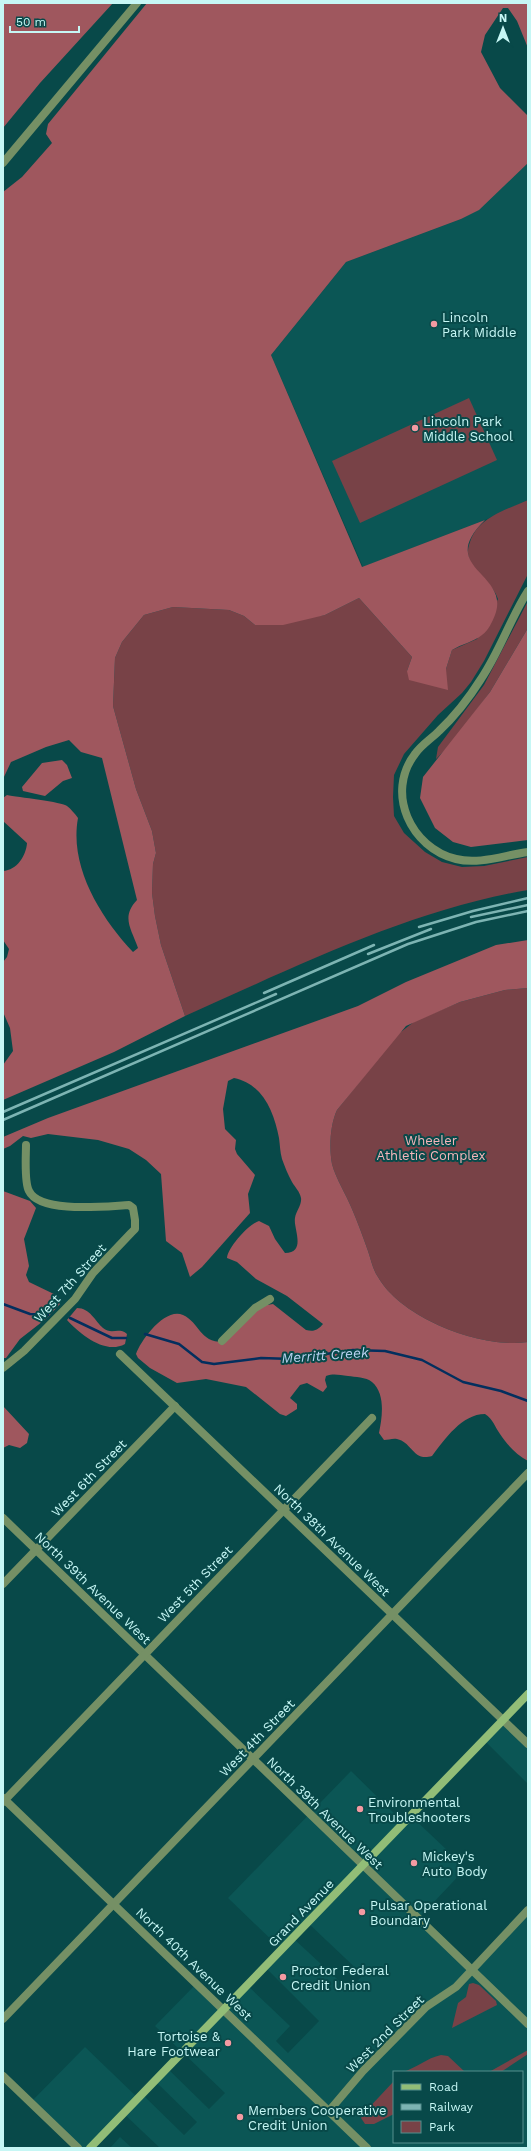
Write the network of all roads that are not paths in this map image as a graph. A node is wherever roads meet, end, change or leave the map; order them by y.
1 (137, 3) edge
2 (3, 163) edge
3 (528, 591) edge
4 (528, 852) edge
5 (26, 1145) dead end
6 (270, 1299) dead end
7 (222, 1341) dead end
8 (120, 1354) dead end
9 (3, 1368) edge
10 (175, 1406) junction
11 (372, 1418) dead end
12 (528, 1473) edge
13 (283, 1510) junction
14 (3, 1518) edge
15 (35, 1550) junction
16 (3, 1584) edge
17 (392, 1614) junction
18 (145, 1654) junction
19 (528, 1694) edge
20 (503, 1720) junction
21 (528, 1744) edge
22 (253, 1759) junction
23 (4, 1800) edge
24 (363, 1866) junction
25 (113, 1904) junction
26 (528, 1910) edge
27 (472, 1970) junction
28 (224, 2010) junction
29 (3, 2020) edge
30 (528, 2024) edge
31 (3, 2076) edge
32 (329, 2111) junction
33 (78, 2148) edge
34 (90, 2148) edge
35 (367, 2148) edge

1 - 2 street
3 - 4 street
5 - 9 street, West 7th Street
6 - 7 street
8 - 10 street, North 38th Avenue West
10 - 13 street, North 38th Avenue West
10 - 15 street, West 6th Street
11 - 13 street, West 5th Street
12 - 17 street, West 4th Street
13 - 17 street, North 38th Avenue West
13 - 18 street, West 5th Street
14 - 15 street, North 39th Avenue West
15 - 16 street, West 6th Street
15 - 18 street, North 39th Avenue West
17 - 20 street, North 38th Avenue West
17 - 22 street, West 4th Street
18 - 22 street, North 39th Avenue West
18 - 23 street, West 5th Street
19 - 20 main road, Grand Avenue
20 - 21 street, North 38th Avenue West
20 - 24 main road, Grand Avenue
22 - 24 street, North 39th Avenue West
22 - 25 street, West 4th Street
23 - 25 street, North 40th Avenue West
24 - 27 street, North 39th Avenue West
24 - 28 main road, Grand Avenue
25 - 28 street, North 40th Avenue West
25 - 29 street, West 4th Street
26 - 27 street, West 2nd Street
27 - 30 street, North 39th Avenue West
27 - 32 street, West 2nd Street
28 - 32 street, North 40th Avenue West
28 - 34 main road, Grand Avenue
31 - 33 street
32 - 35 street, North 40th Avenue West

